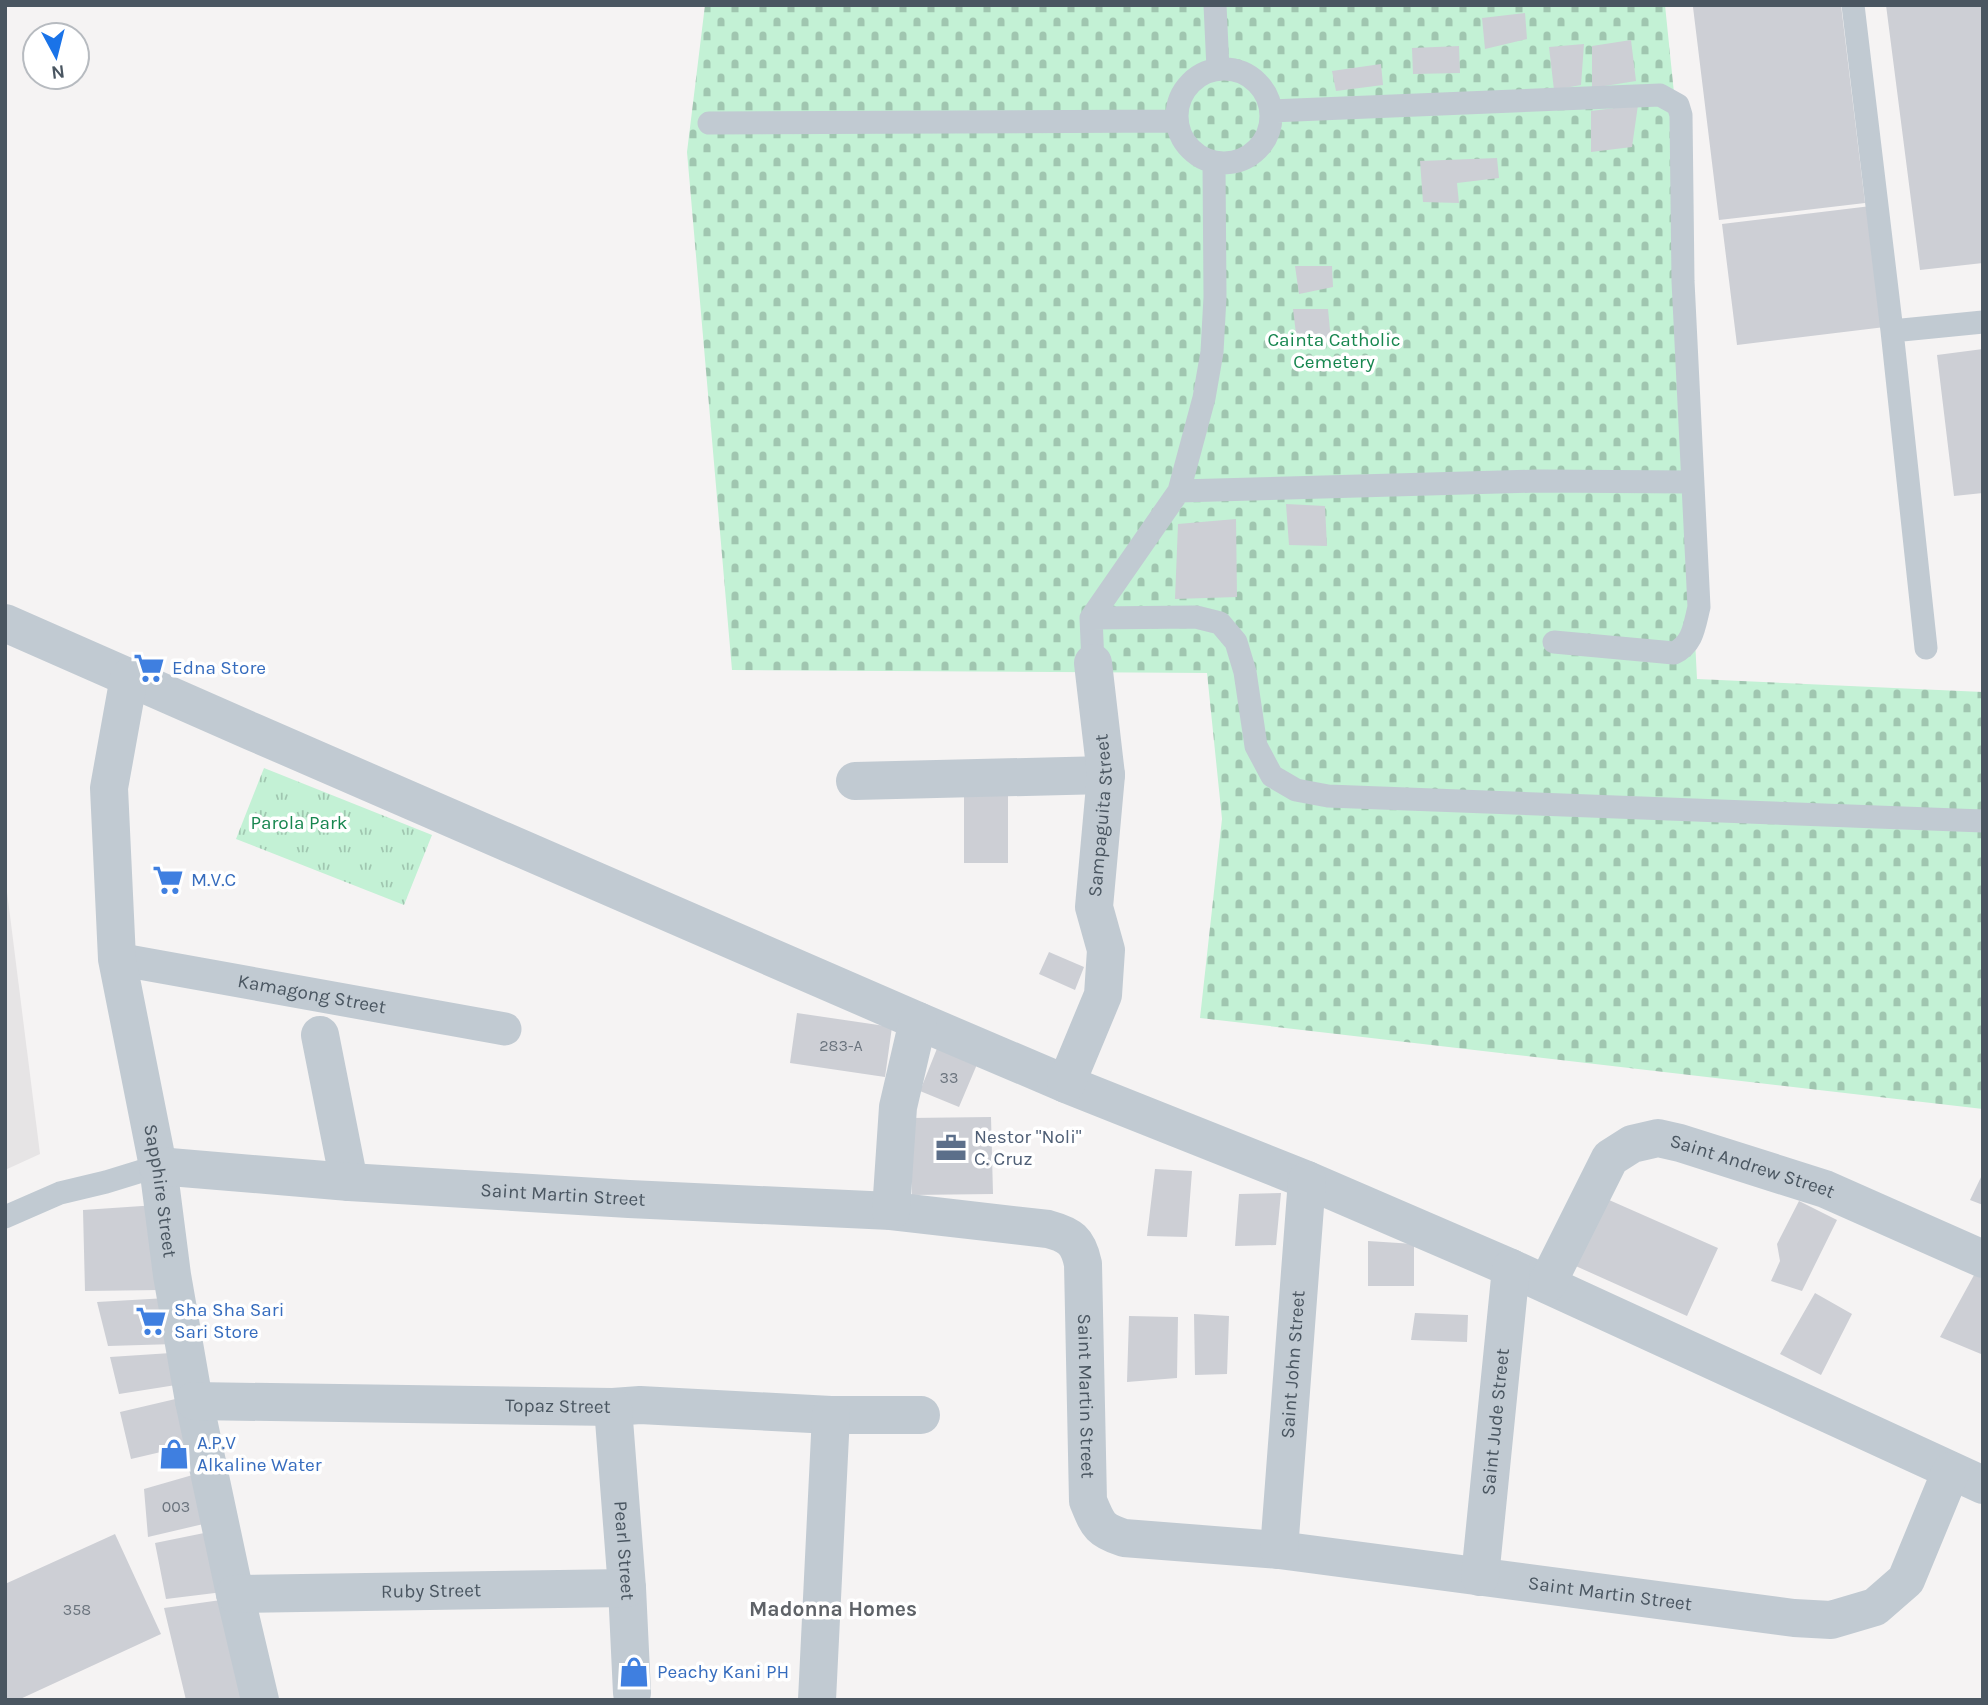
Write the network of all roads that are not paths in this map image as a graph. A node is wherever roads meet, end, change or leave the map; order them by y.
1 (1215, 5) edge
2 (1853, 5) edge
3 (1218, 69) junction
4 (1272, 111) junction
5 (1176, 121) junction
6 (709, 123) dead end
7 (1214, 163) junction
8 (1983, 322) edge
9 (1892, 331) junction
10 (1692, 482) junction
11 (1179, 491) junction
12 (1091, 618) junction
13 (5, 623) edge
14 (1554, 642) dead end
15 (1926, 648) dead end
16 (1093, 663) joint
17 (129, 677) junction
18 (1106, 775) junction
19 (855, 781) dead end
20 (1983, 821) edge
21 (117, 959) junction
22 (918, 1021) junction
23 (505, 1028) dead end
24 (320, 1035) dead end
25 (1066, 1084) junction
26 (158, 1166) junction
27 (1307, 1180) junction
28 (349, 1182) junction
29 (891, 1211) junction
30 (5, 1217) edge
31 (1983, 1259) edge
32 (1511, 1268) junction
33 (1547, 1284) junction
34 (194, 1401) junction
35 (613, 1407) junction
36 (831, 1415) junction
37 (921, 1415) dead end
38 (1967, 1478) edge
39 (1279, 1550) junction
40 (1480, 1577) junction
41 (626, 1588) junction
42 (235, 1594) junction
43 (632, 1693) dead end
44 (260, 1700) edge
45 (817, 1700) edge

1 - 3 lane
2 - 9 lane
3 - 4 lane
3 - 5 lane
4 - 7 lane
4 - 10 lane
5 - 6 lane
5 - 7 lane
7 - 11 lane
8 - 9 lane
9 - 15 lane
10 - 11 lane
10 - 14 lane
11 - 12 lane
12 - 16 lane
12 - 20 lane
13 - 17 street
16 - 18 street, Sampaguita Street
17 - 21 street, Sapphire Street
17 - 22 street
18 - 19 street
18 - 25 street, Sampaguita Street
21 - 23 street, Kamagong Street
21 - 26 street, Sapphire Street
22 - 25 street
22 - 29 street
24 - 28 street
25 - 27 street
26 - 28 street, Saint Martin Street
26 - 30 lane
26 - 34 street, Sapphire Street
27 - 32 street
27 - 39 street, Saint John Street
28 - 29 street, Saint Martin Street
29 - 39 street, Saint Martin Street
31 - 33 street, Saint Andrew Street
32 - 33 street
32 - 40 street, Saint Jude Street
33 - 38 street
34 - 35 street, Topaz Street
34 - 42 street, Sapphire Street
35 - 36 street, Topaz Street
35 - 41 street, Pearl Street
36 - 37 street, Topaz Street
36 - 45 street
38 - 40 street, Saint Martin Street
39 - 40 street, Saint Martin Street
41 - 42 street, Ruby Street
41 - 43 street, Pearl Street
42 - 44 street, Sapphire Street

